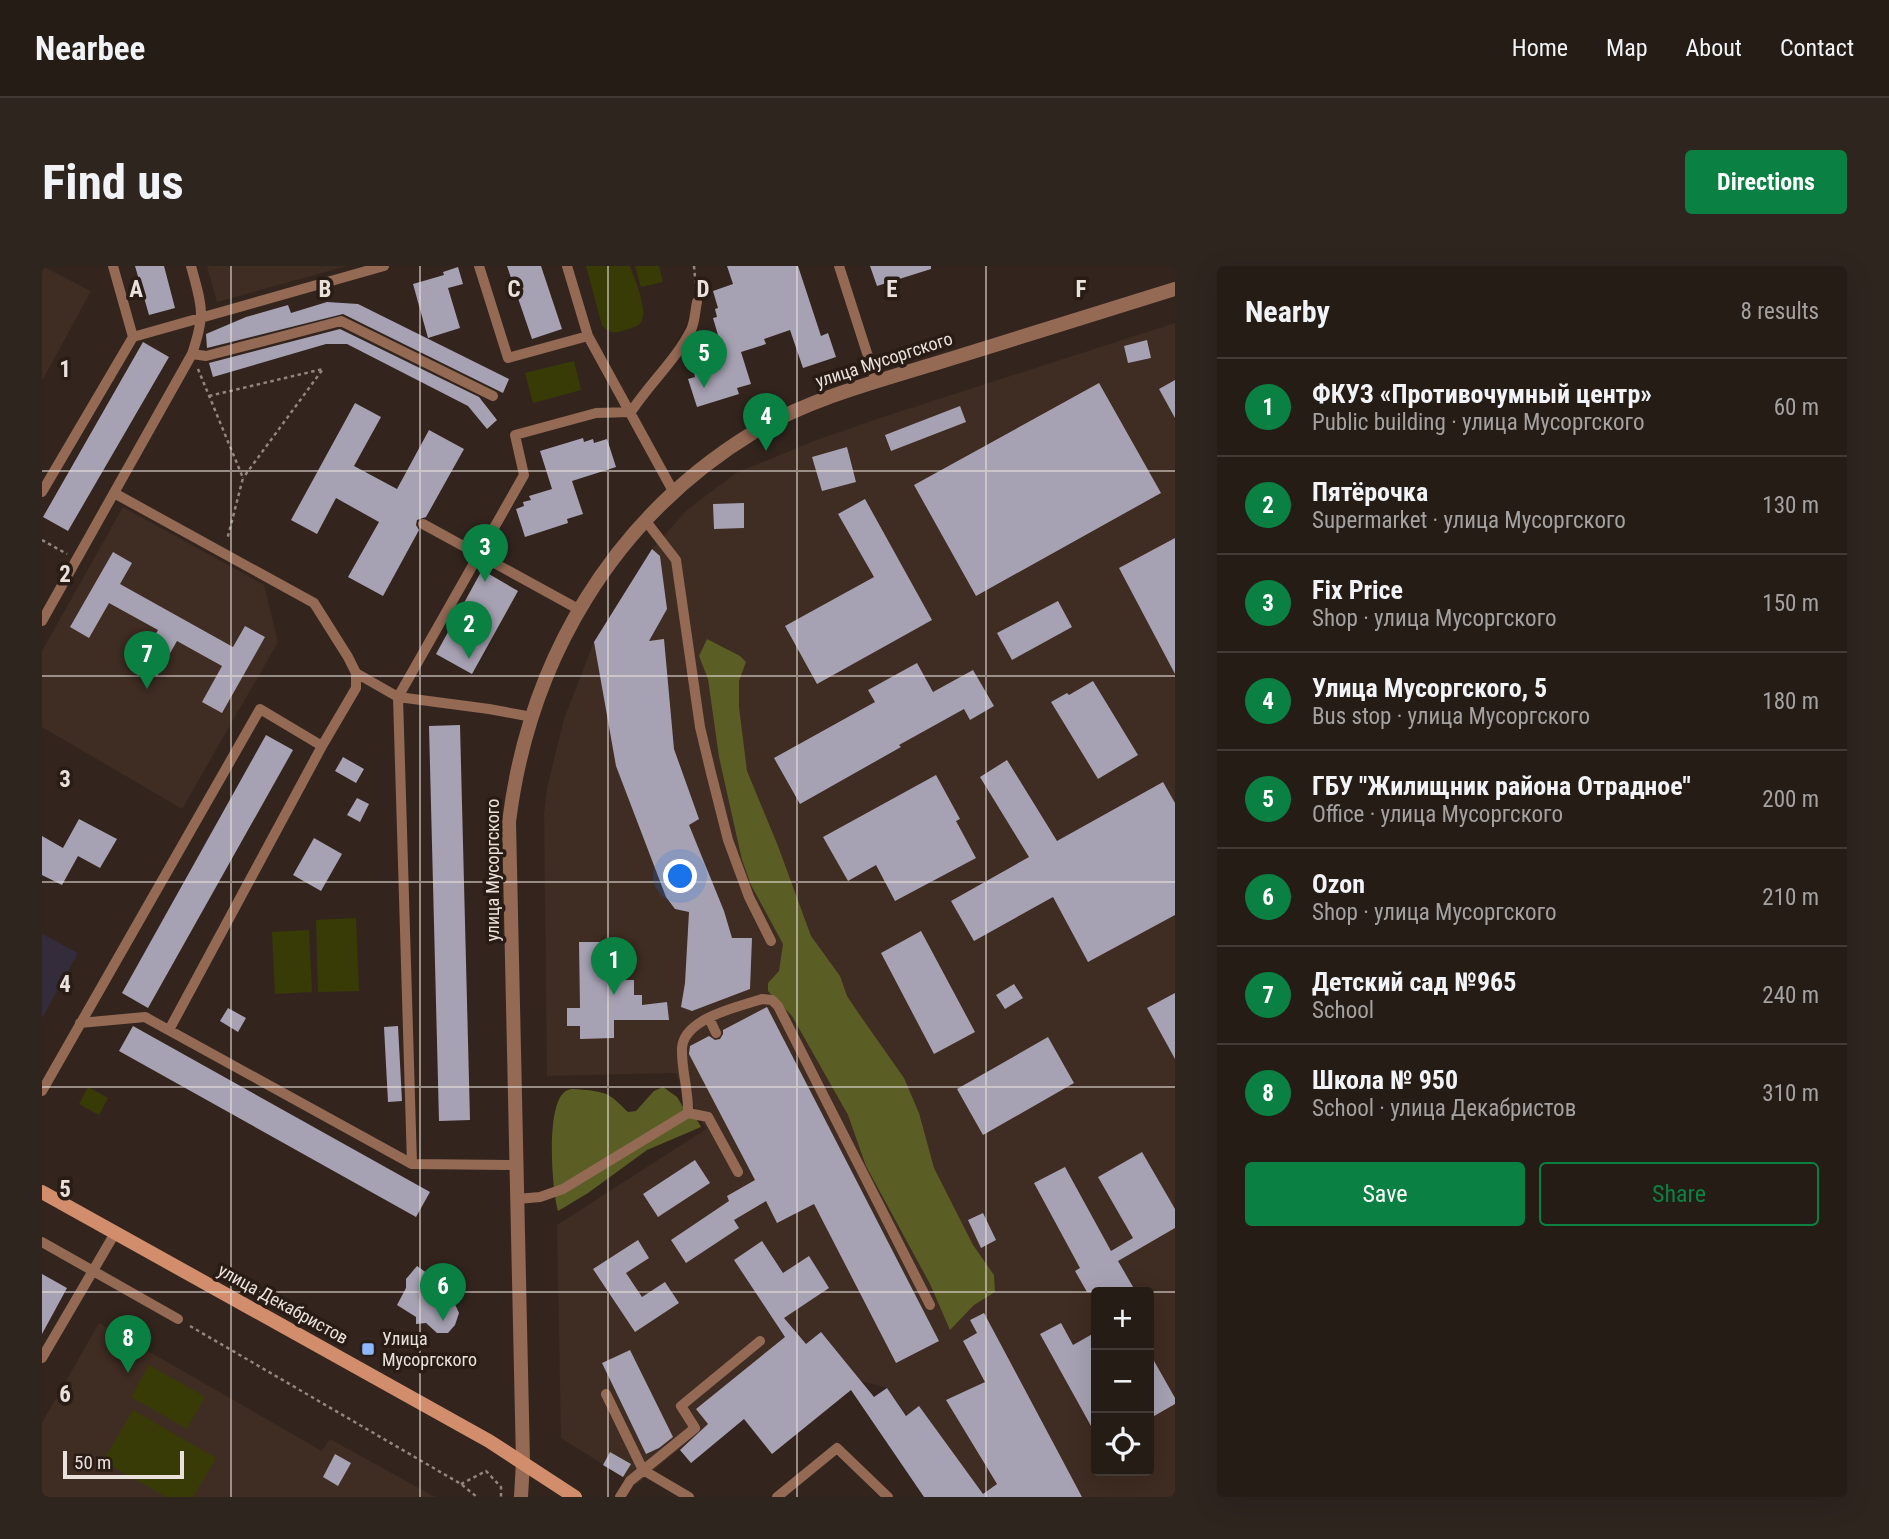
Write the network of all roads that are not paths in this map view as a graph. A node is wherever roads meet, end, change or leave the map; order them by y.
1 (113, 266) edge
2 (191, 266) edge
3 (384, 266) edge
4 (480, 266) edge
5 (567, 266) edge
6 (839, 266) edge
7 (1175, 289) edge
8 (697, 302) road end
9 (202, 316) junction
10 (588, 336) junction
11 (133, 337) junction
12 (192, 354) junction
13 (876, 382) junction
14 (493, 396) dead end
15 (631, 412) junction
16 (673, 491) junction
17 (42, 492) edge
18 (114, 493) junction
19 (645, 520) junction
20 (423, 524) dead end
21 (478, 553) junction
22 (580, 610) junction
23 (42, 621) edge
24 (356, 673) junction
25 (398, 697) junction
26 (532, 717) junction
27 (322, 746) junction
28 (771, 941) dead end
29 (709, 1018) junction
30 (80, 1023) junction
31 (169, 1030) junction
32 (716, 1033) dead end
33 (42, 1091) edge
34 (688, 1114) junction
35 (412, 1164) junction
36 (517, 1166) junction
37 (738, 1172) dead end
38 (42, 1192) edge
39 (517, 1199) junction
40 (115, 1233) junction
41 (42, 1242) edge
42 (95, 1271) junction
43 (930, 1305) dead end
44 (178, 1319) road end
45 (760, 1341) dead end
46 (42, 1358) edge
47 (606, 1394) dead end
48 (523, 1462) junction
49 (643, 1470) junction
50 (521, 1497) edge
51 (575, 1497) edge
52 (620, 1497) edge
53 (689, 1497) edge
54 (778, 1497) edge
55 (888, 1497) edge

1 - 11 lane
2 - 9 lane
3 - 9 lane
4 - 10 lane
5 - 10 lane
6 - 13 lane
7 - 13 street, улица Мусоргского
8 - 15 lane
9 - 11 lane
9 - 12 lane
10 - 15 lane
11 - 17 lane
12 - 14 lane
12 - 18 lane
13 - 16 street, улица Мусоргского
15 - 16 lane
15 - 21 lane
16 - 19 street, улица Мусоргского
18 - 23 lane
18 - 24 lane
19 - 22 street, улица Мусоргского
19 - 28 lane
20 - 21 lane
21 - 22 lane
21 - 25 lane
22 - 26 street, улица Мусоргского
24 - 25 lane
24 - 27 lane
25 - 26 lane
25 - 35 lane
26 - 36 street, улица Мусоргского
27 - 30 lane
27 - 31 lane
29 - 32 lane
29 - 34 lane
29 - 43 lane
30 - 31 lane
30 - 33 lane
31 - 35 lane
34 - 37 lane
34 - 39 lane
35 - 36 lane
36 - 39 street, улица Мусоргского
38 - 40 main road, улица Декабристов
39 - 48 street, улица Мусоргского
40 - 42 lane
40 - 48 main road, улица Декабристов
41 - 42 lane
42 - 44 lane
42 - 46 lane
45 - 49 lane
47 - 49 lane
48 - 50 street, улица Мусоргского
48 - 51 main road, улица Декабристов
49 - 52 lane
49 - 53 lane
54 - 55 lane

